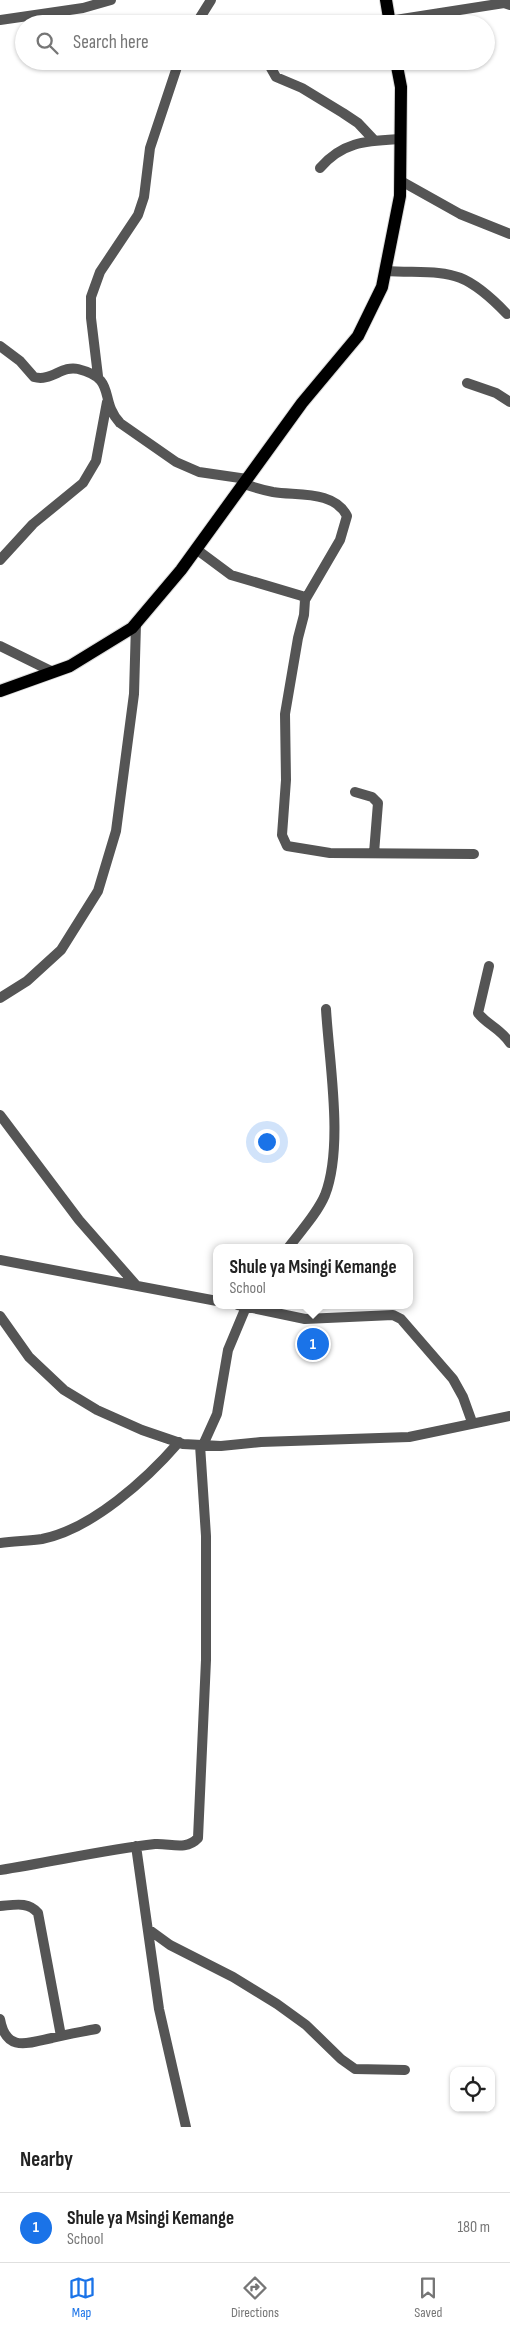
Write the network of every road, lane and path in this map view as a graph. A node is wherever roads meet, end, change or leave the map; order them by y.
1 (111, 0) edge
2 (211, 0) edge
3 (386, 0) edge
4 (510, 6) edge
5 (35, 15) edge
6 (202, 15) edge
7 (389, 15) edge
8 (432, 15) edge
9 (15, 18) edge
10 (0, 20) edge
11 (176, 70) edge
12 (272, 70) edge
13 (398, 70) edge
14 (401, 139) junction
15 (374, 140) junction
16 (320, 168) dead end
17 (401, 181) junction
18 (510, 234) edge
19 (385, 271) junction
20 (507, 314) dead end
21 (0, 346) edge
22 (98, 376) junction
23 (467, 383) dead end
24 (108, 398) junction
25 (510, 402) edge
26 (245, 481) junction
27 (196, 549) junction
28 (0, 560) edge
29 (305, 600) junction
30 (136, 624) junction
31 (0, 646) edge
32 (53, 672) junction
33 (0, 691) edge
34 (355, 792) dead end
35 (374, 853) junction
36 (474, 854) dead end
37 (489, 966) dead end
38 (0, 998) edge
39 (326, 1009) dead end
40 (510, 1043) edge
41 (0, 1115) edge
42 (291, 1244) edge
43 (0, 1260) edge
44 (136, 1286) junction
45 (213, 1300) edge
46 (245, 1309) edge
47 (259, 1309) edge
48 (0, 1316) edge
49 (510, 1416) edge
50 (472, 1422) junction
51 (179, 1442) junction
52 (202, 1445) junction
53 (0, 1543) edge
54 (136, 1846) junction
55 (0, 1870) edge
56 (0, 1906) edge
57 (148, 1929) junction
58 (0, 2019) edge
59 (96, 2029) dead end
60 (61, 2036) junction
61 (405, 2070) dead end
62 (186, 2127) edge

1 - 5 street
2 - 6 street
3 - 7 main road
4 - 8 street
9 - 10 street
11 - 22 street
12 - 15 street
13 - 14 main road
14 - 15 street
14 - 17 main road
15 - 16 street
17 - 18 street
17 - 19 main road
19 - 20 street
19 - 26 main road
21 - 22 street
22 - 24 street
23 - 25 street
24 - 26 street
24 - 28 street
26 - 27 main road
26 - 29 street
27 - 29 street
27 - 30 main road
29 - 35 street
30 - 32 main road
30 - 38 street
31 - 32 street
32 - 33 main road
34 - 35 street
35 - 36 street
37 - 40 street
39 - 42 street
41 - 44 street
43 - 44 street
44 - 45 street
46 - 52 street
47 - 50 street
48 - 51 street
49 - 50 street
50 - 52 street
51 - 52 street
51 - 53 street
52 - 54 street
54 - 55 street
54 - 57 street
56 - 60 street
57 - 61 street
57 - 62 street
58 - 60 street
59 - 60 street

